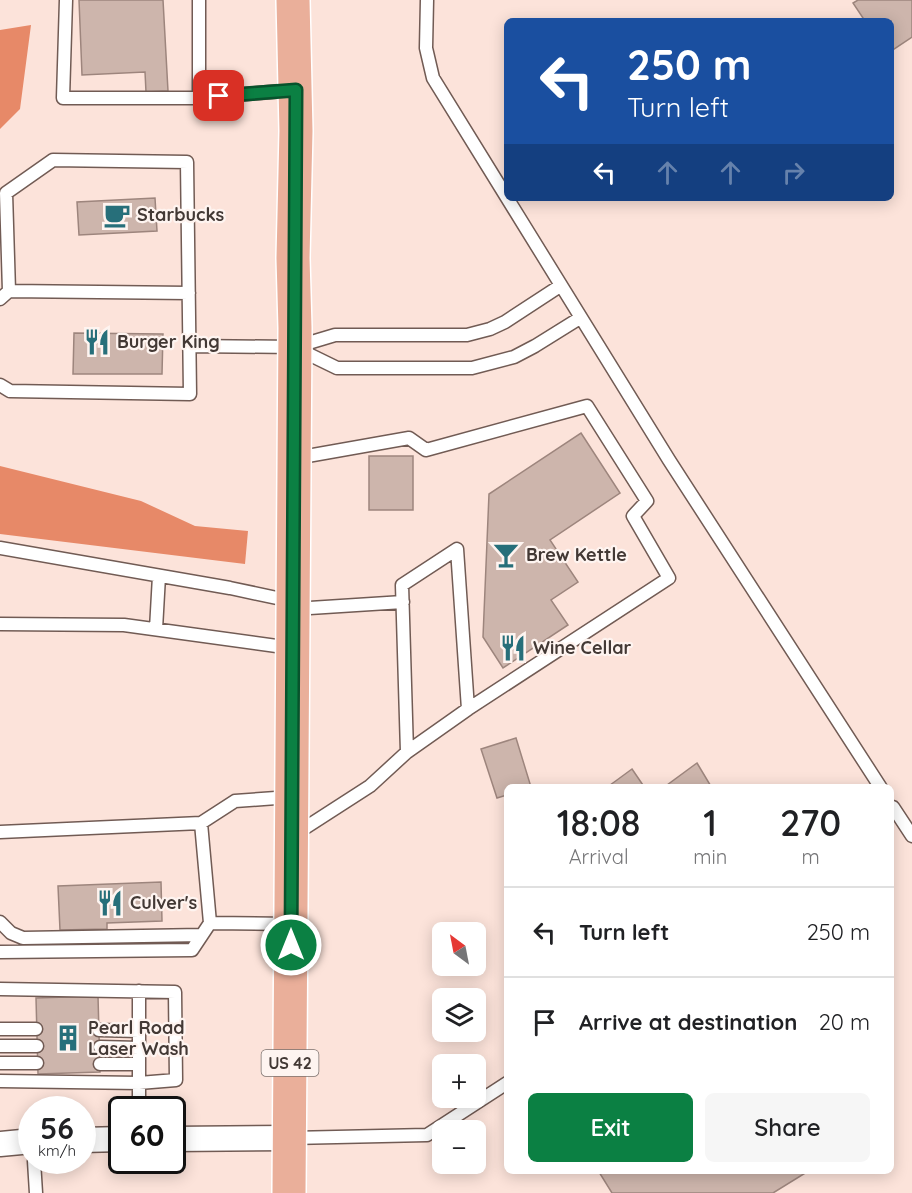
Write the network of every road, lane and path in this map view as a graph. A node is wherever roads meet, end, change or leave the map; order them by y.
1 (66, 0) edge
2 (199, 0) edge
3 (293, 0) edge
4 (427, 0) edge
5 (296, 90) junction
6 (199, 98) junction
7 (504, 194) edge
8 (508, 201) edge
9 (560, 286) junction
10 (189, 293) junction
11 (5, 295) edge
12 (580, 318) junction
13 (190, 346) junction
14 (295, 347) junction
15 (0, 385) edge
16 (294, 458) junction
17 (0, 548) edge
18 (159, 576) junction
19 (403, 602) junction
20 (293, 605) junction
21 (0, 624) edge
22 (156, 629) junction
23 (292, 648) junction
24 (468, 709) junction
25 (407, 752) junction
26 (878, 784) edge
27 (291, 797) junction
28 (894, 809) edge
29 (201, 823) junction
30 (0, 832) edge
31 (912, 836) edge
32 (291, 837) junction
33 (0, 922) edge
34 (210, 923) junction
35 (291, 924) junction
36 (202, 935) junction
37 (0, 952) edge
38 (0, 989) edge
39 (139, 991) junction
40 (0, 1029) edge
41 (36, 1029) dead end
42 (99, 1030) dead end
43 (139, 1031) junction
44 (0, 1046) edge
45 (37, 1046) dead end
46 (99, 1047) dead end
47 (139, 1048) junction
48 (0, 1063) edge
49 (37, 1063) dead end
50 (100, 1064) dead end
51 (139, 1064) junction
52 (0, 1081) edge
53 (140, 1083) junction
54 (504, 1085) edge
55 (140, 1096) edge
56 (290, 1138) junction
57 (186, 1139) edge
58 (18, 1142) edge
59 (0, 1144) edge
60 (35, 1174) edge
61 (36, 1193) edge
62 (289, 1193) edge

1 - 6 lane
2 - 6 lane
3 - 5 main road, US 42
4 - 7 lane
5 - 6 lane
5 - 14 main road, US 42
8 - 9 lane
9 - 12 lane
9 - 14 lane
10 - 11 lane
10 - 11 lane
10 - 13 lane
12 - 14 lane
12 - 26 lane
13 - 14 lane
13 - 15 lane
14 - 16 main road, US 42
16 - 20 main road, US 42
16 - 24 lane
17 - 18 lane
18 - 20 lane
18 - 22 lane
19 - 20 lane
19 - 24 lane
19 - 25 lane
20 - 23 main road, US 42
21 - 22 lane
22 - 23 lane
23 - 27 main road, US 42
24 - 25 lane
25 - 32 lane
27 - 29 lane
27 - 32 main road, US 42
28 - 31 lane
29 - 30 lane
29 - 34 lane
32 - 35 main road, US 42
33 - 36 lane
34 - 35 lane
34 - 36 lane
35 - 56 main road, US 42
36 - 37 lane
38 - 39 lane
39 - 43 lane
39 - 53 lane
40 - 41 lane
42 - 43 lane
43 - 47 lane
44 - 45 lane
46 - 47 lane
47 - 51 lane
48 - 49 lane
50 - 51 lane
51 - 53 lane
52 - 53 lane
53 - 55 lane
54 - 56 lane
56 - 57 street
56 - 62 main road, US 42
58 - 59 street
60 - 61 lane

